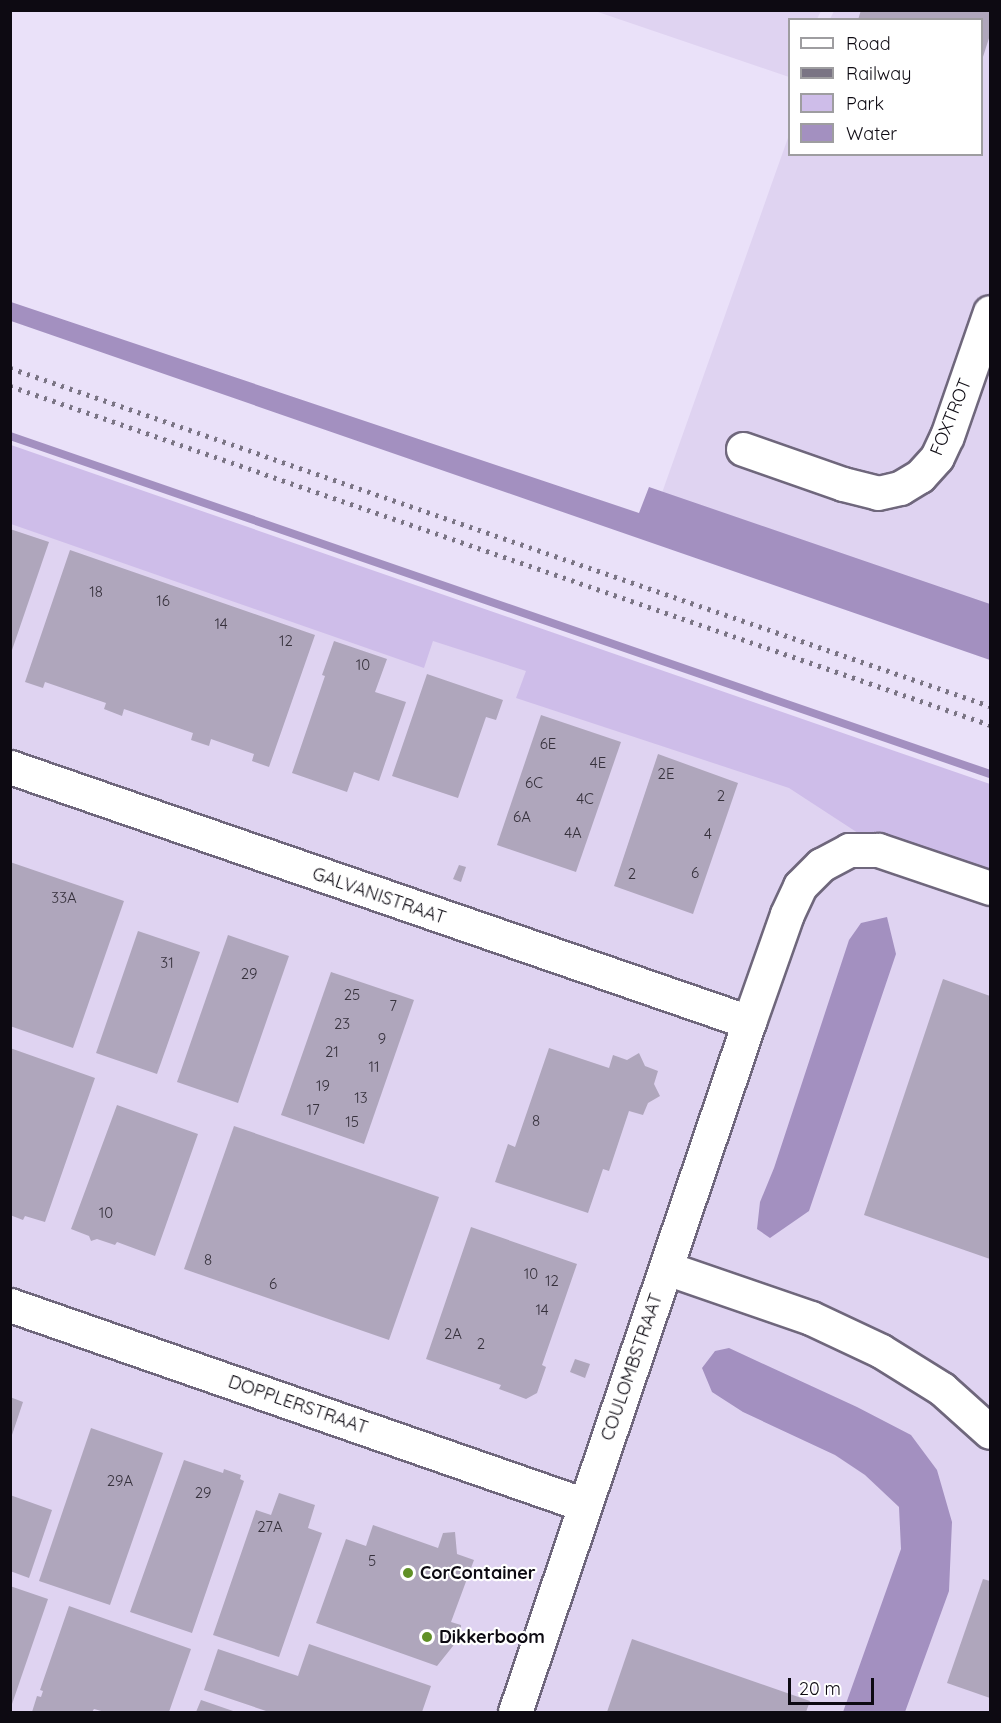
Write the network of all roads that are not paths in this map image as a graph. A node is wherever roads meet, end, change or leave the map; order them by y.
1 (990, 312) edge
2 (743, 449) dead end
3 (10, 767) edge
4 (990, 888) edge
5 (749, 1022) junction
6 (666, 1268) junction
7 (10, 1305) edge
8 (990, 1432) edge
9 (585, 1505) junction
10 (515, 1713) edge

1 - 2 street, FOXTROT
3 - 5 street, GALVANISTRAAT
4 - 5 street, COULOMBSTRAAT
5 - 6 street, COULOMBSTRAAT
6 - 8 street
6 - 9 street, COULOMBSTRAAT
7 - 9 street, DOPPLERSTRAAT
9 - 10 street, COULOMBSTRAAT

